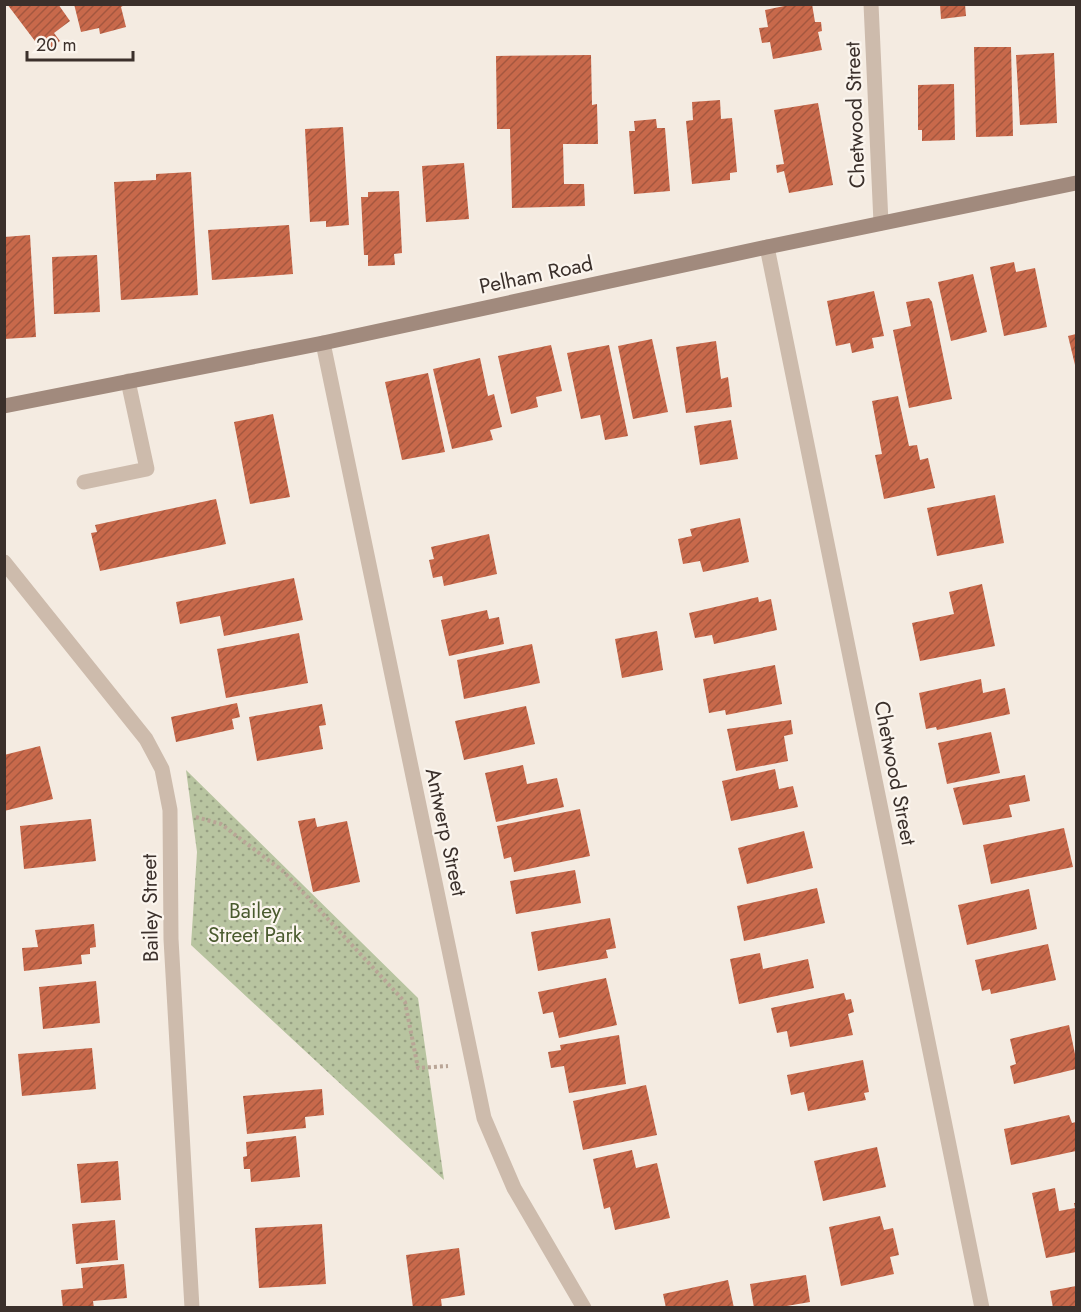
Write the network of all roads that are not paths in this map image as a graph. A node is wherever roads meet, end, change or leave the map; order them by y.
1 (871, 4) edge
2 (1077, 183) edge
3 (881, 223) junction
4 (767, 247) junction
5 (323, 343) junction
6 (128, 381) junction
7 (4, 405) edge
8 (84, 482) dead end
9 (4, 562) edge
10 (192, 1308) edge
11 (584, 1308) edge
12 (982, 1308) edge

1 - 3 street, Chetwood Street
2 - 3 main road, Pelham Road
3 - 4 main road, Pelham Road
4 - 5 main road, Pelham Road
4 - 12 street, Chetwood Street
5 - 6 main road, Pelham Road
5 - 11 street, Antwerp Street
6 - 7 main road, Pelham Road
6 - 8 street
9 - 10 street, Bailey Street

